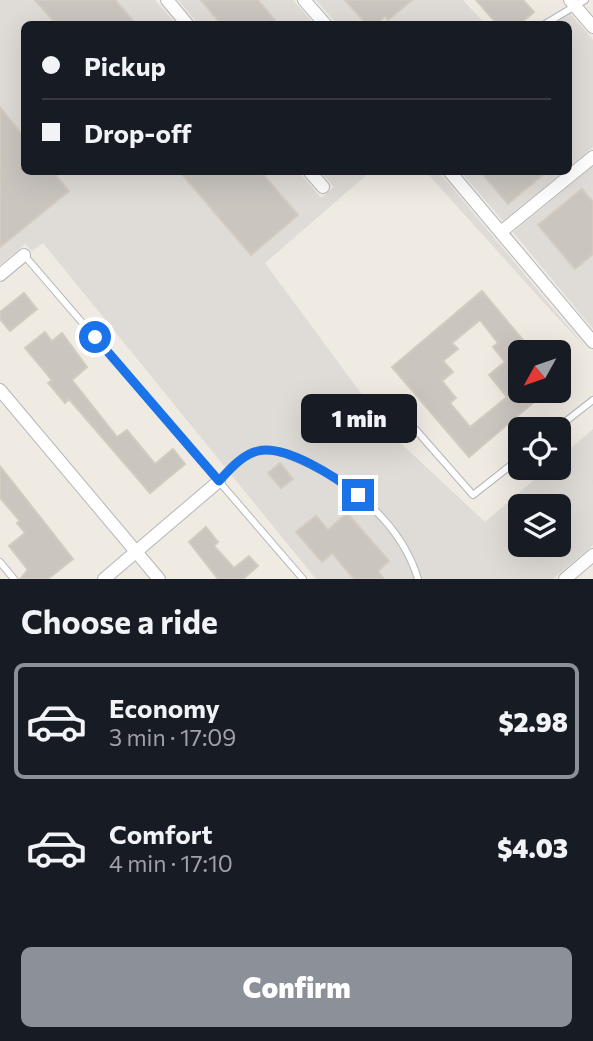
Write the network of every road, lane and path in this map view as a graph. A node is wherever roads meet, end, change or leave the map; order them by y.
1 (167, 0) edge
2 (304, 0) edge
3 (577, 2) edge
4 (184, 21) edge
5 (322, 21) edge
6 (549, 21) edge
7 (593, 27) edge
8 (593, 157) edge
9 (572, 174) edge
10 (313, 175) edge
11 (453, 175) edge
12 (571, 175) edge
13 (323, 187) dead end
14 (501, 232) junction
15 (24, 255) joint
16 (0, 275) edge
17 (593, 342) edge
18 (0, 390) edge
19 (593, 400) edge
20 (571, 417) edge
21 (416, 430) dead end
22 (508, 467) edge
23 (219, 481) junction
24 (136, 552) junction
25 (593, 555) edge
26 (0, 562) edge
27 (15, 579) edge
28 (104, 579) edge
29 (159, 579) edge
30 (303, 579) edge
31 (418, 579) edge
32 (565, 579) edge

1 - 4 street
2 - 5 street
3 - 6 lane
3 - 7 street
8 - 9 street
10 - 13 street
11 - 14 street
12 - 14 street
14 - 17 street
15 - 16 street
15 - 23 lane
18 - 24 street
19 - 20 lane
21 - 22 lane
23 - 24 street
23 - 30 lane
23 - 31 lane
24 - 28 street
24 - 29 street
25 - 32 street
26 - 27 lane

